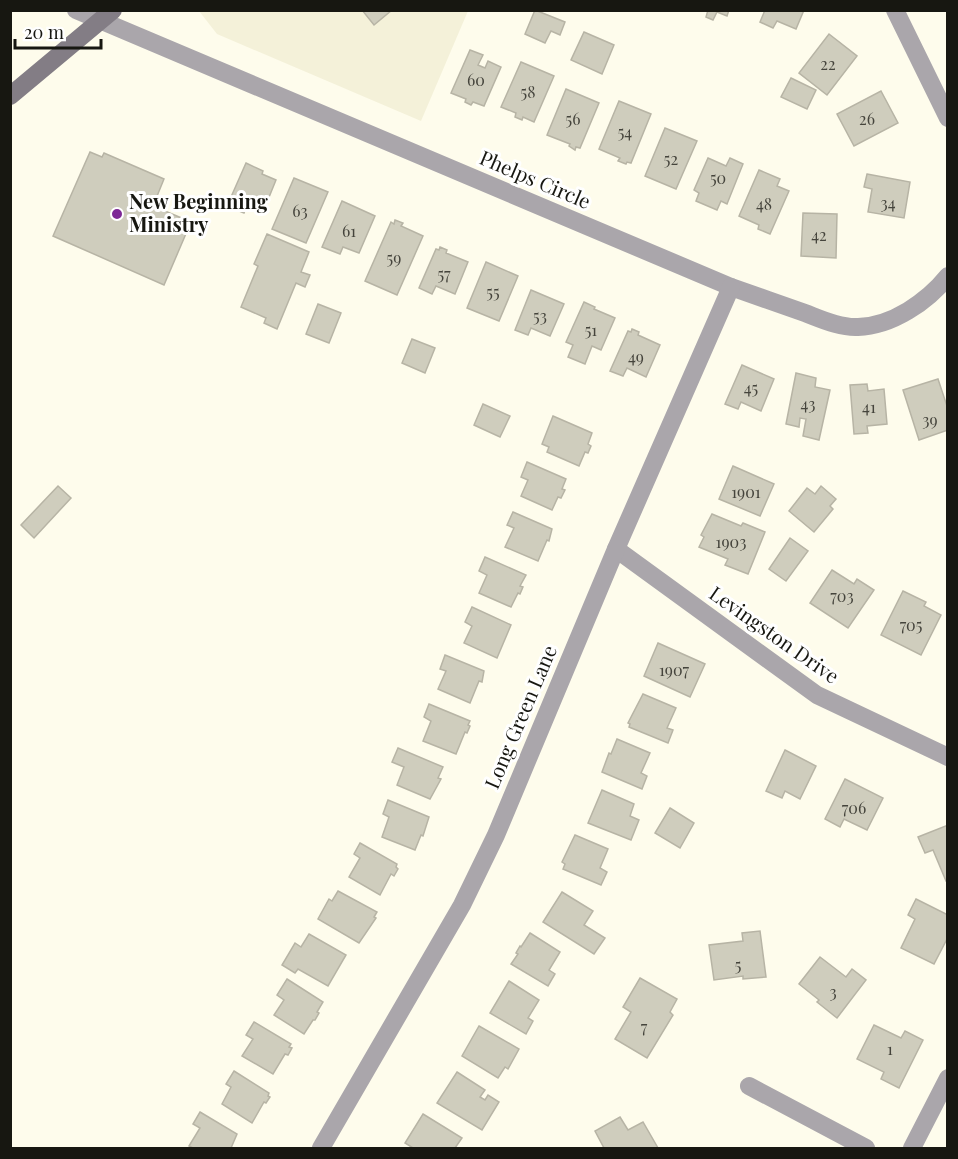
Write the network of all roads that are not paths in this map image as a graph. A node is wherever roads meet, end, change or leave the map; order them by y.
1 (76, 10) edge
2 (896, 10) edge
3 (107, 16) edge
4 (10, 96) edge
5 (948, 118) edge
6 (948, 276) edge
7 (731, 287) junction
8 (616, 549) junction
9 (948, 757) edge
10 (948, 1078) edge
11 (749, 1086) dead end
12 (321, 1149) edge
13 (866, 1149) edge
14 (912, 1149) edge

1 - 3 street, Phelps Circle
2 - 5 street
3 - 4 main road
3 - 7 street, Phelps Circle
6 - 7 street, Phelps Circle
7 - 8 street, Long Green Lane
8 - 9 street, Levingston Drive
8 - 12 street, Long Green Lane
10 - 14 street
11 - 13 street

